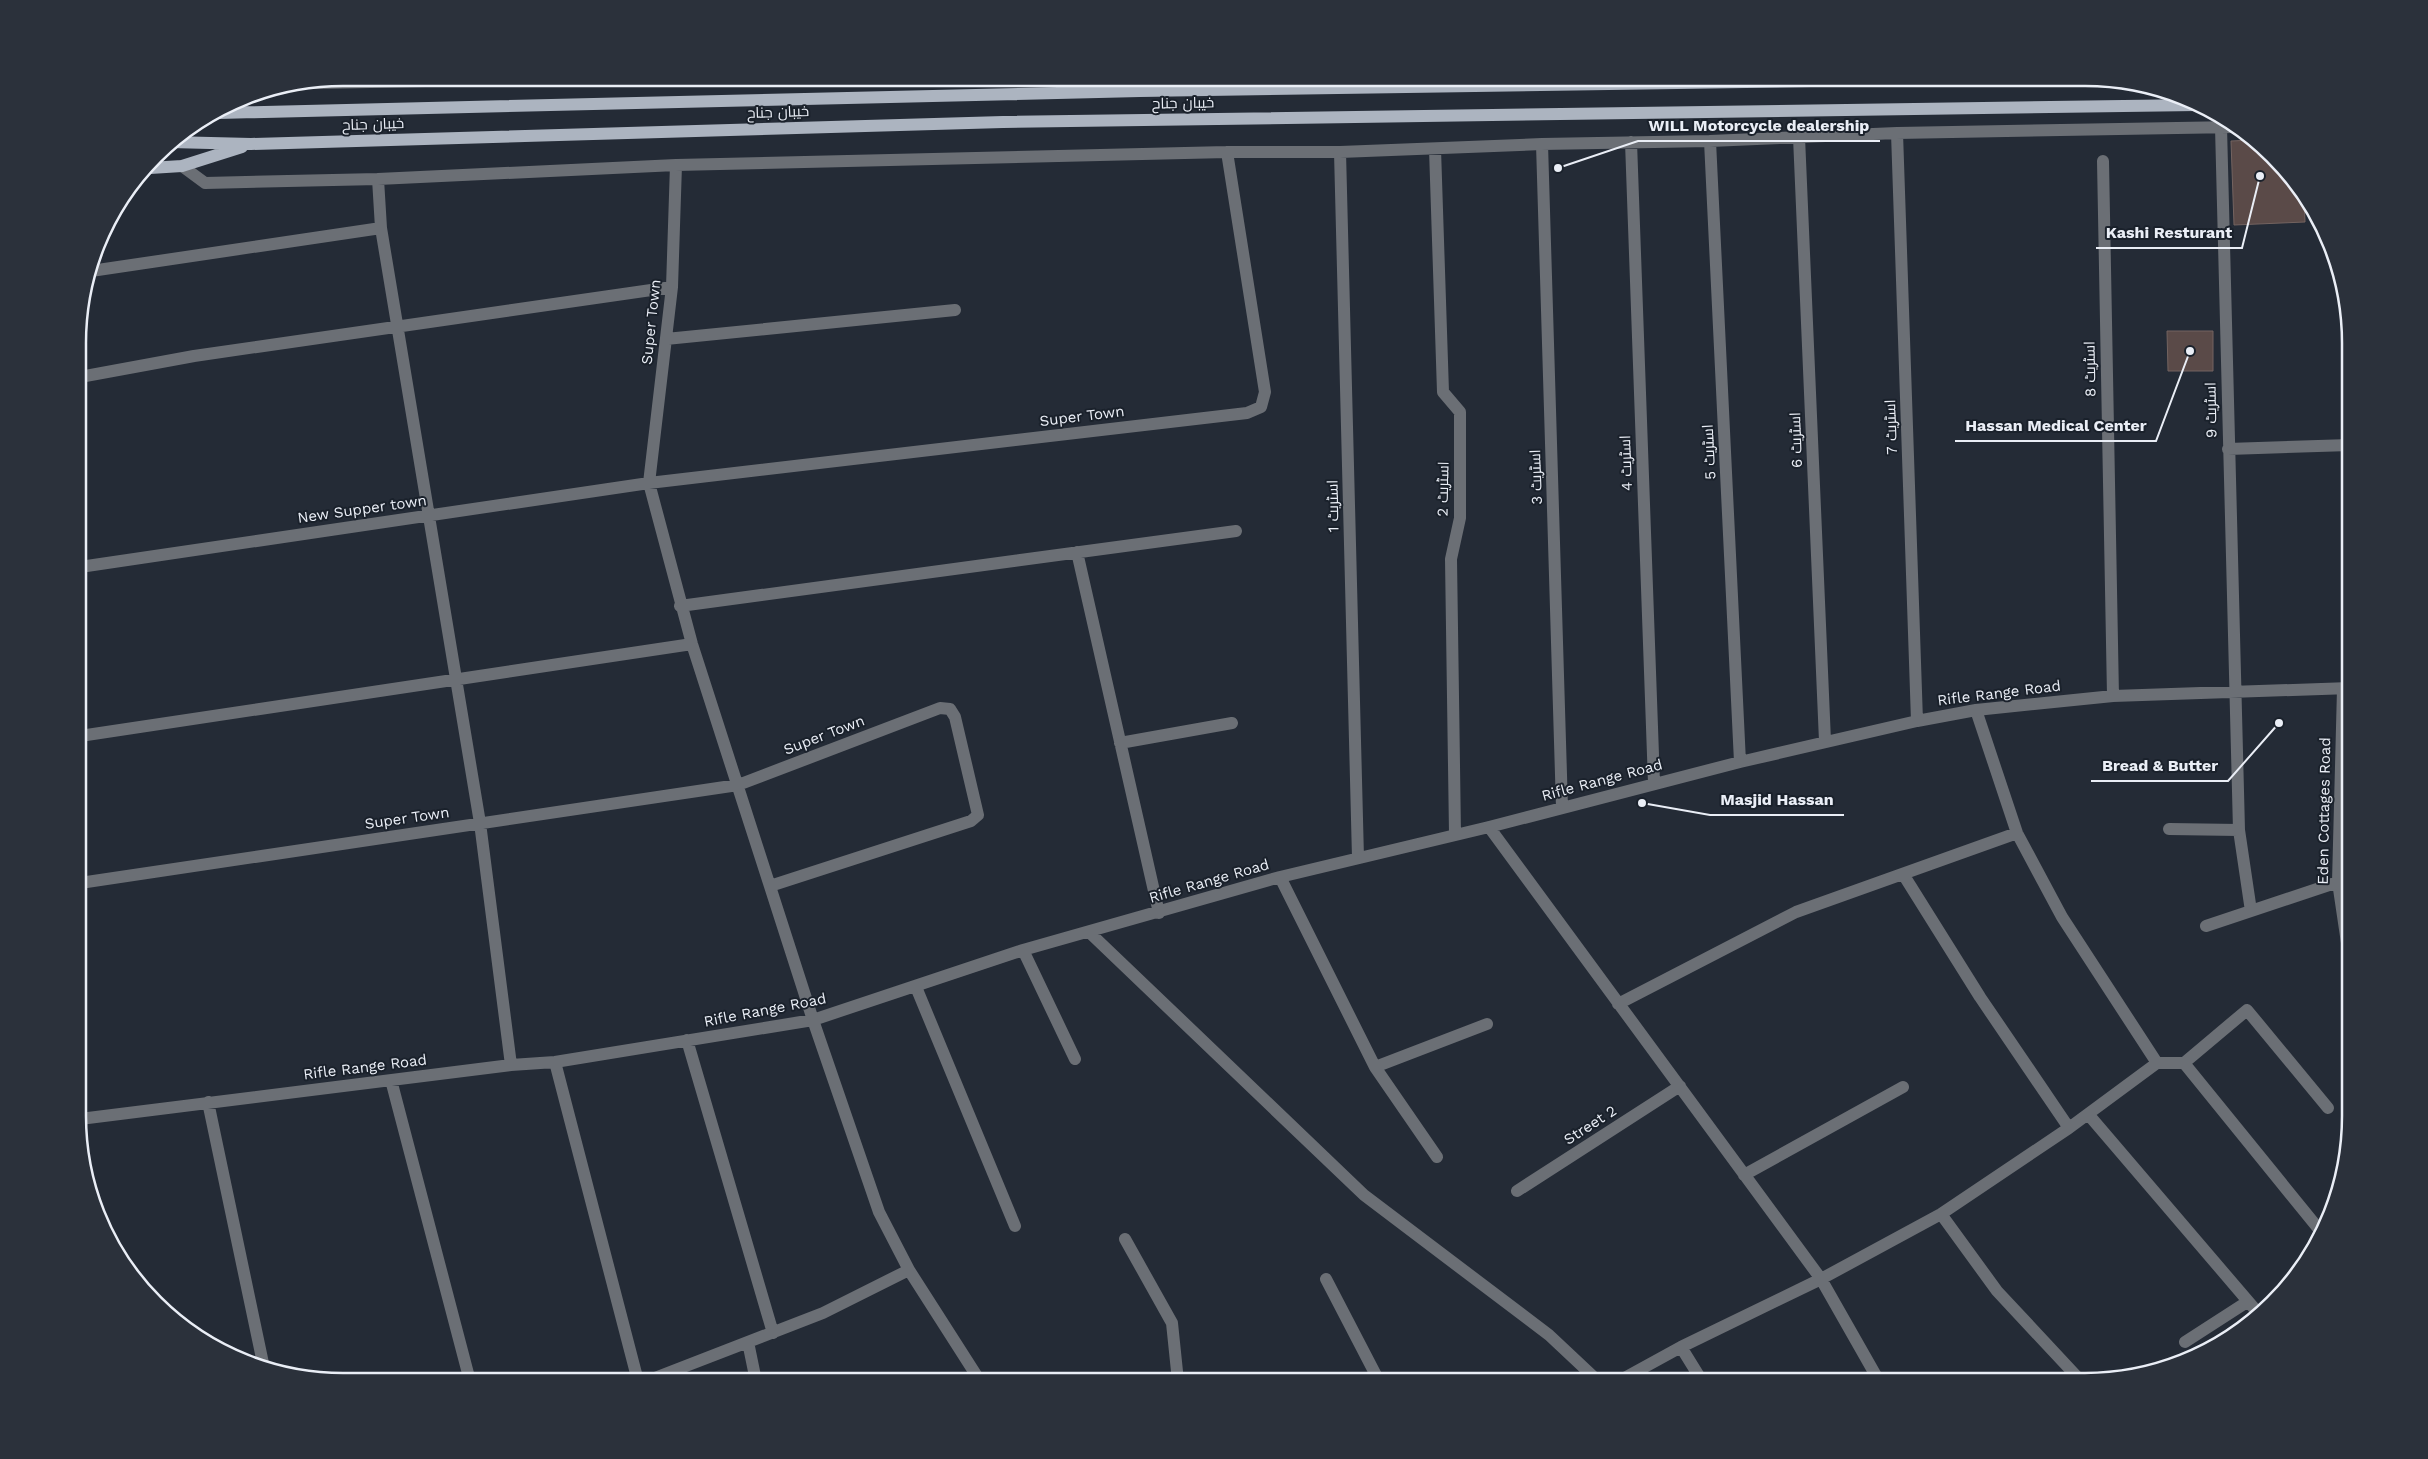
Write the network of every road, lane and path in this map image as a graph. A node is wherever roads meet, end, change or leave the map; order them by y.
1 (1464, 86) edge
2 (2178, 104) edge
3 (231, 113) edge
4 (2221, 128) joint
5 (1897, 133) junction
6 (1800, 137) junction
7 (1710, 141) junction
8 (183, 142) edge
9 (1632, 142) junction
10 (251, 144) junction
11 (1542, 144) junction
12 (1435, 149) junction
13 (1228, 152) junction
14 (1340, 152) junction
15 (2103, 161) dead end
16 (676, 165) junction
17 (182, 166) junction
18 (156, 168) edge
19 (378, 179) junction
20 (381, 228) junction
21 (97, 270) edge
22 (672, 287) junction
23 (955, 310) dead end
24 (397, 326) junction
25 (666, 339) junction
26 (86, 376) edge
27 (2342, 445) edge
28 (2228, 450) junction
29 (649, 483) junction
30 (428, 516) junction
31 (1236, 530) dead end
32 (1077, 552) junction
33 (86, 566) edge
34 (680, 606) junction
35 (692, 644) junction
36 (457, 679) junction
37 (2342, 688) edge
38 (2237, 692) junction
39 (2113, 696) junction
40 (1976, 710) junction
41 (1917, 721) junction
42 (1232, 723) dead end
43 (86, 735) edge
44 (1825, 742) junction
45 (1120, 743) junction
46 (1740, 762) junction
47 (1654, 783) junction
48 (738, 785) junction
49 (2342, 785) edge
50 (1562, 808) junction
51 (480, 823) junction
52 (1489, 827) junction
53 (2169, 828) dead end
54 (2239, 830) junction
55 (2017, 833) junction
56 (1455, 834) junction
57 (1358, 858) junction
58 (1903, 874) junction
59 (1280, 877) junction
60 (86, 882) edge
61 (2338, 882) junction
62 (770, 886) junction
63 (2342, 909) edge
64 (2251, 911) junction
65 (1158, 913) junction
66 (2206, 926) dead end
67 (1089, 932) junction
68 (1023, 950) junction
69 (916, 987) junction
70 (1618, 1004) junction
71 (813, 1020) junction
72 (1487, 1024) dead end
73 (687, 1040) junction
74 (1075, 1059) dead end
75 (555, 1062) junction
76 (2157, 1063) junction
77 (2184, 1064) junction
78 (511, 1065) junction
79 (1375, 1067) junction
80 (391, 1080) junction
81 (1680, 1086) junction
82 (1903, 1087) dead end
83 (208, 1102) junction
84 (2328, 1108) dead end
85 (2088, 1114) junction
86 (86, 1118) edge
87 (2069, 1128) junction
88 (1437, 1157) dead end
89 (1744, 1175) junction
90 (1517, 1191) dead end
91 (1941, 1214) junction
92 (1015, 1226) dead end
93 (2316, 1226) edge
94 (1125, 1239) dead end
95 (909, 1270) junction
96 (1326, 1279) dead end
97 (1820, 1279) junction
98 (2247, 1302) junction
99 (2254, 1309) edge
100 (773, 1333) junction
101 (748, 1342) junction
102 (2185, 1342) dead end
103 (1681, 1347) junction
104 (262, 1359) edge
105 (468, 1373) edge
106 (636, 1373) edge
107 (668, 1373) edge
108 (754, 1373) edge
109 (975, 1373) edge
110 (1177, 1373) edge
111 (1375, 1373) edge
112 (1590, 1373) edge
113 (1634, 1373) edge
114 (1697, 1373) edge
115 (1874, 1373) edge
116 (2074, 1373) edge

1 - 3 main road, خیبان جناح
2 - 10 main road, خیبان جناح
4 - 5 street
4 - 28 street, اسٹریٹ 9
5 - 6 street
5 - 41 street, اسٹریٹ 7
6 - 7 street
6 - 44 street, اسٹریٹ 6
7 - 9 street
7 - 46 street, اسٹریٹ 5
8 - 10 main road, خیبان جناح
9 - 11 street
9 - 47 street, اسٹریٹ 4
10 - 17 main road
11 - 12 street
11 - 50 street, اسٹریٹ 3
12 - 14 street
12 - 56 street, اسٹریٹ 2
13 - 14 street
13 - 16 street
13 - 29 street, Super Town
14 - 57 street, اسٹریٹ 1
15 - 39 street, اسٹریٹ 8
16 - 19 street
16 - 22 street, Super Town
17 - 18 main road
17 - 19 street
19 - 20 street
20 - 21 street
20 - 24 street
22 - 24 street
22 - 25 street, Super Town
23 - 25 street
24 - 26 street
24 - 30 street
25 - 29 street, Super Town
27 - 28 street
28 - 38 street, اسٹریٹ 9
29 - 30 street, New Supper town
29 - 34 street, Super Town
30 - 33 street, New Supper town
30 - 36 street
31 - 32 street
32 - 34 street
32 - 45 street
34 - 35 street, Super Town
35 - 36 street
35 - 48 street, Super Town
36 - 43 street
36 - 51 street
37 - 38 street, Rifle Range Road
38 - 39 street, Rifle Range Road
38 - 54 street, اسٹریٹ 9
39 - 40 street, Rifle Range Road
40 - 41 street, Rifle Range Road
40 - 55 street
41 - 44 street, Rifle Range Road
42 - 45 street
44 - 46 street, Rifle Range Road
45 - 65 street
46 - 47 street, Rifle Range Road
47 - 50 street, Rifle Range Road
48 - 51 street, Super Town
48 - 62 street
48 - 62 street, Super Town
49 - 61 street, Eden Cottages Road
50 - 52 street, Rifle Range Road
51 - 60 street, Super Town
51 - 78 street
52 - 56 street, Rifle Range Road
52 - 70 street
53 - 54 street
54 - 64 street, اسٹریٹ 9
55 - 58 street
55 - 76 street
56 - 57 street, Rifle Range Road
57 - 59 street, Rifle Range Road
58 - 70 street
58 - 87 street
59 - 65 street, Rifle Range Road
59 - 79 street
61 - 63 street, Eden Cottages Road
61 - 64 street
62 - 71 street
64 - 66 street
65 - 67 street, Rifle Range Road
67 - 68 street, Rifle Range Road
67 - 112 street
68 - 69 street, Rifle Range Road
68 - 74 street
69 - 71 street, Rifle Range Road
69 - 92 street
70 - 81 street
71 - 73 street, Rifle Range Road
71 - 95 street
72 - 79 street
73 - 75 street, Rifle Range Road
73 - 100 street
75 - 78 street, Rifle Range Road
75 - 106 street
76 - 77 street
76 - 85 street
77 - 84 street
77 - 93 street
78 - 80 street, Rifle Range Road
79 - 88 street
80 - 83 street, Rifle Range Road
80 - 105 street
81 - 89 street
81 - 90 street, Street 2
82 - 89 street
83 - 86 street, Rifle Range Road
83 - 104 street
85 - 87 street
85 - 98 street
87 - 91 street
89 - 97 street
91 - 97 street
91 - 116 street
94 - 110 street
95 - 100 street
95 - 109 street
96 - 111 street
97 - 103 street
97 - 115 street
98 - 99 street
98 - 102 street
100 - 101 street
101 - 107 street
101 - 108 street
103 - 113 street
103 - 114 street

